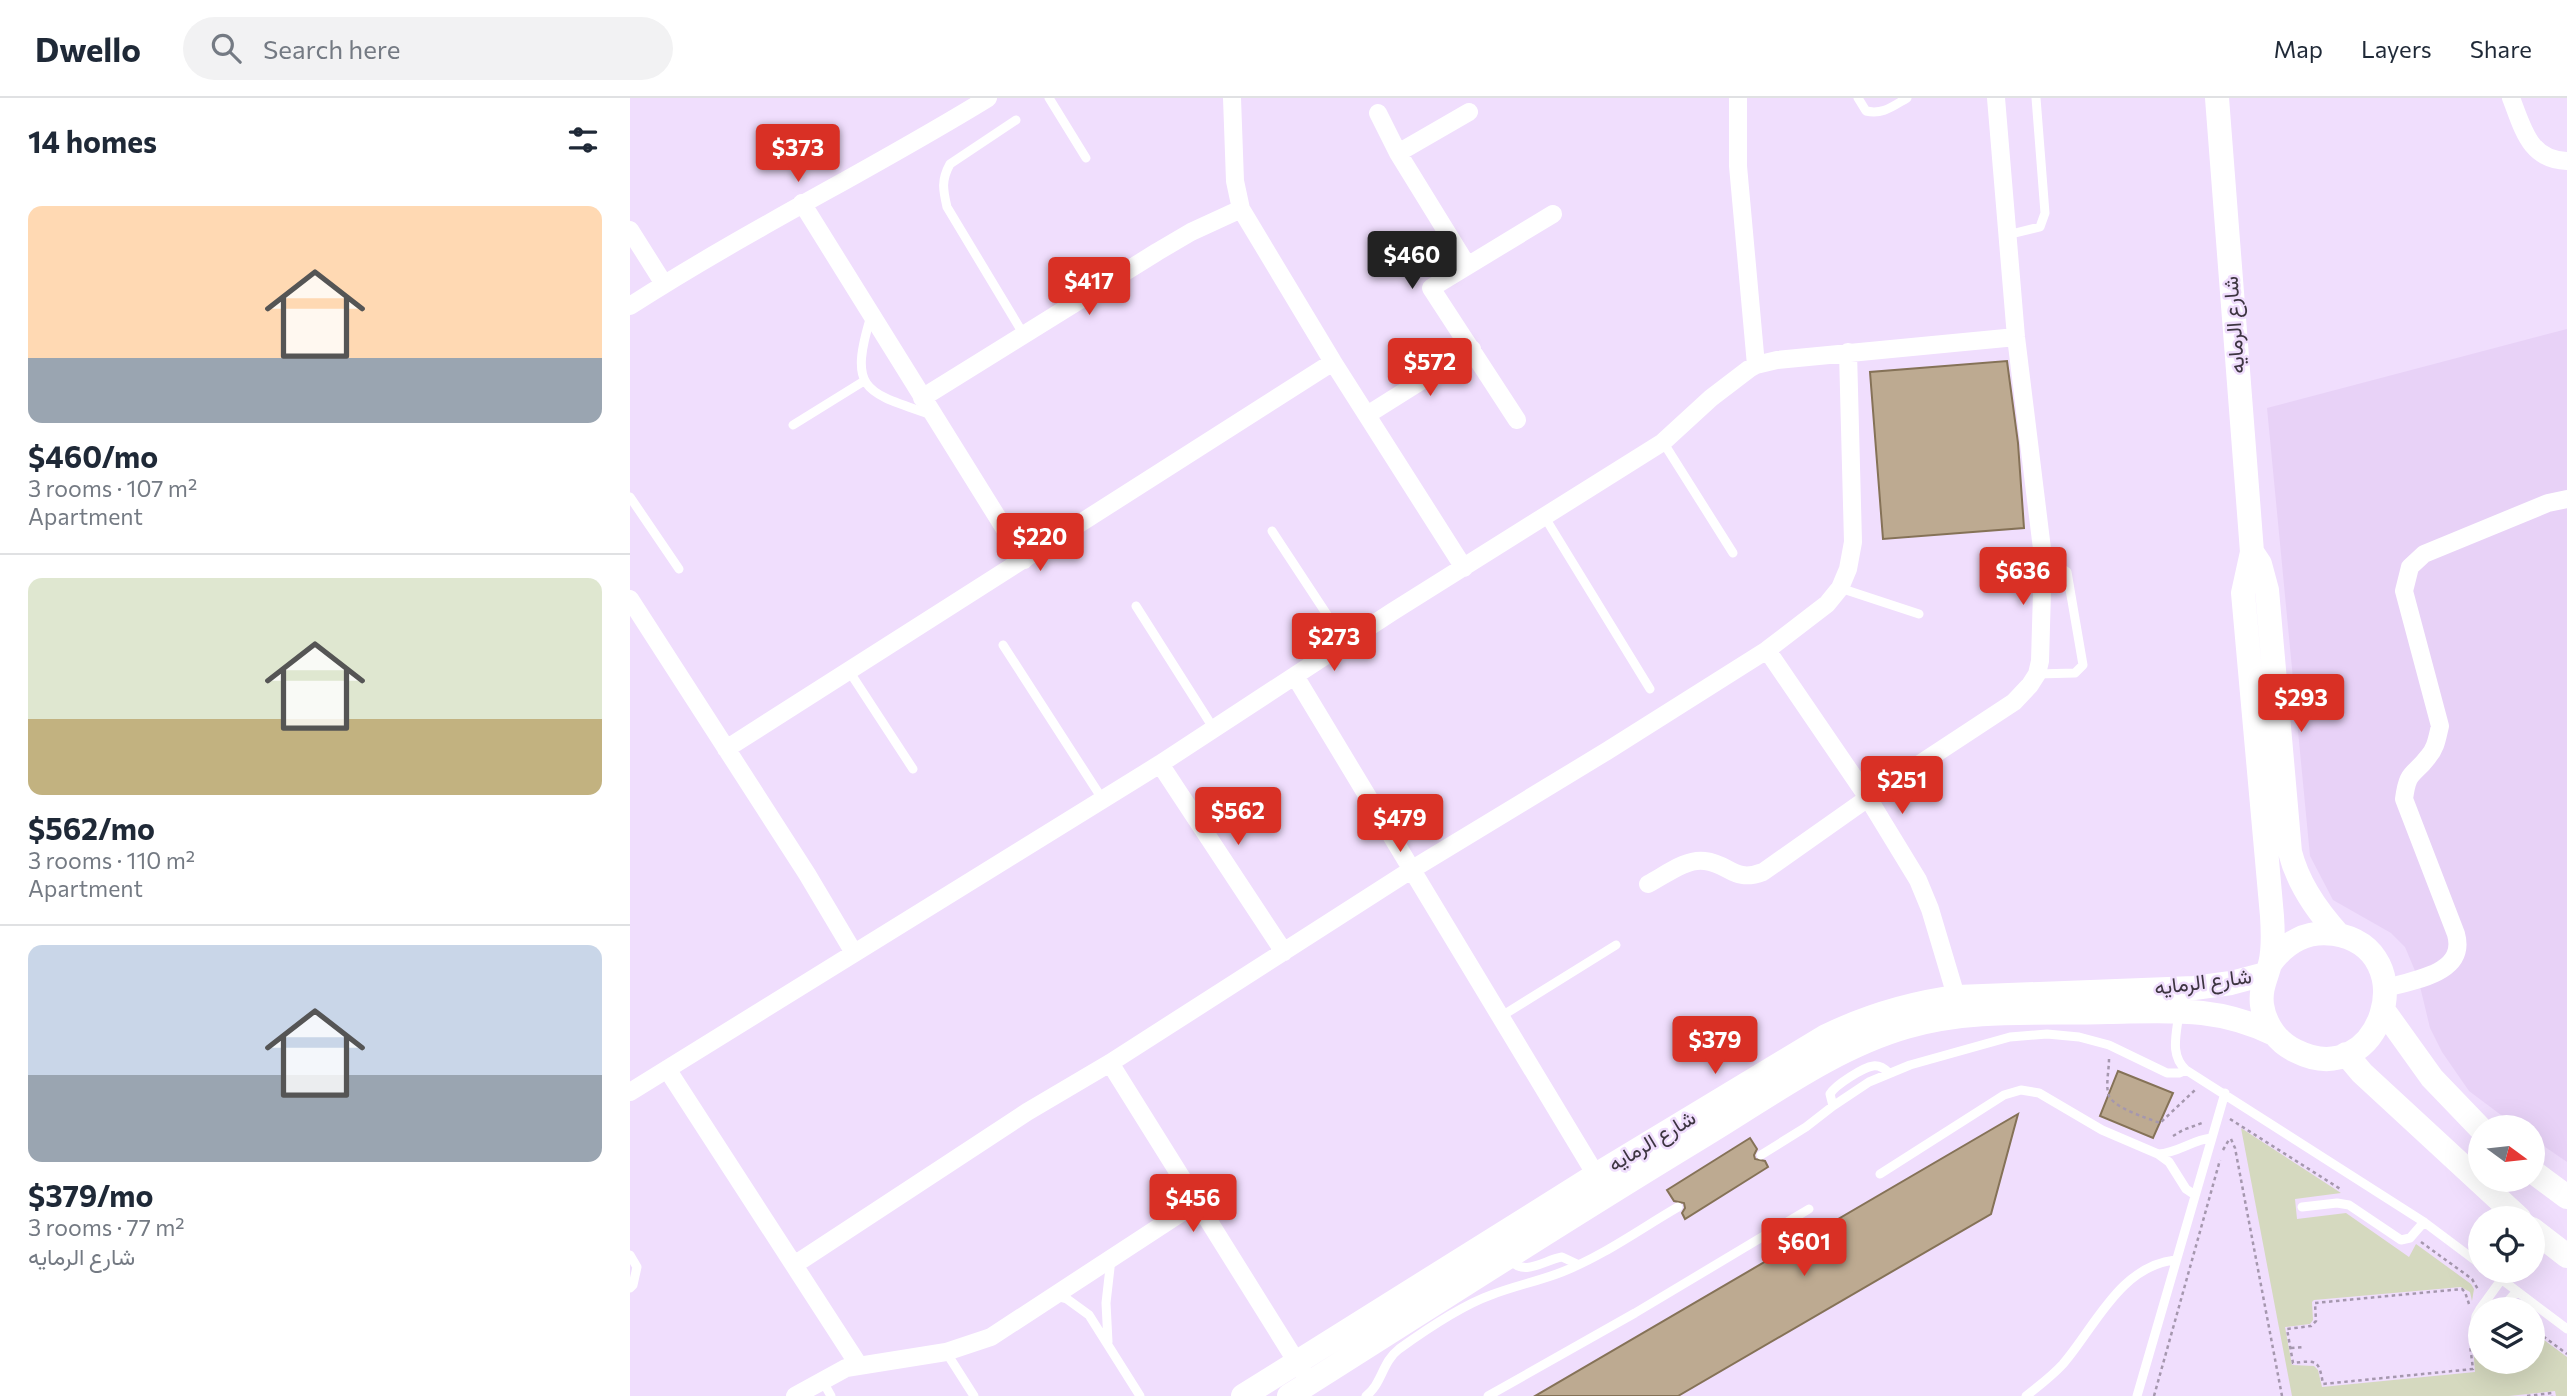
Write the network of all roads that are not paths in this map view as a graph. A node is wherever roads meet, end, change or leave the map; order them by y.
1 (988, 98) edge
2 (1049, 98) edge
3 (1232, 98) edge
4 (1857, 98) edge
5 (1907, 98) edge
6 (1996, 98) edge
7 (2036, 98) edge
8 (2217, 98) edge
9 (2511, 98) edge
10 (1740, 99) edge
11 (1469, 112) dead end
12 (1378, 113) dead end
13 (1016, 120) dead end
14 (1398, 153) junction
15 (1086, 158) dead end
16 (2567, 161) edge
17 (802, 203) junction
18 (1241, 209) junction
19 (1553, 214) dead end
20 (630, 230) edge
21 (2007, 235) junction
22 (1467, 265) junction
23 (664, 284) junction
24 (630, 306) edge
25 (870, 316) junction
26 (1024, 335) junction
27 (2017, 337) junction
28 (1472, 349) junction
29 (1848, 352) junction
30 (1333, 362) junction
31 (1756, 365) junction
32 (864, 381) junction
33 (922, 398) junction
34 (933, 415) junction
35 (1367, 415) junction
36 (1517, 420) dead end
37 (793, 425) dead end
38 (1663, 442) junction
39 (630, 497) edge
40 (2567, 499) edge
41 (1544, 516) junction
42 (1272, 531) dead end
43 (2252, 552) junction
44 (1733, 553) dead end
45 (1024, 560) junction
46 (1464, 568) junction
47 (678, 569) dead end
48 (2043, 570) junction
49 (1840, 588) junction
50 (630, 599) edge
51 (1136, 606) dead end
52 (1919, 614) dead end
53 (1345, 642) junction
54 (1003, 645) dead end
55 (1766, 650) junction
56 (849, 671) junction
57 (2037, 674) junction
58 (1295, 676) junction
59 (1650, 689) dead end
60 (1214, 729) junction
61 (726, 749) junction
62 (1160, 764) junction
63 (913, 769) dead end
64 (1868, 798) junction
65 (1103, 800) junction
66 (1411, 870) junction
67 (1648, 884) dead end
68 (2339, 935) junction
69 (1616, 945) dead end
70 (1284, 952) junction
71 (854, 953) junction
72 (2268, 969) junction
73 (2385, 1000) junction
74 (1959, 1007) junction
75 (2179, 1011) junction
76 (1500, 1017) junction
77 (2274, 1034) junction
78 (2346, 1054) junction
79 (1110, 1063) junction
80 (667, 1069) junction
81 (2186, 1070) junction
82 (1889, 1073) junction
83 (630, 1092) edge
84 (2225, 1093) junction
85 (1833, 1106) junction
86 (2468, 1116) edge
87 (2211, 1138) junction
88 (2158, 1154) junction
89 (1761, 1155) dead end
90 (1880, 1174) dead end
91 (2545, 1181) edge
92 (1602, 1184) junction
93 (2195, 1195) junction
94 (2567, 1197) edge
95 (1196, 1203) junction
96 (2506, 1206) edge
97 (1678, 1207) dead end
98 (2302, 1207) dead end
99 (1809, 1209) dead end
100 (2424, 1222) junction
101 (2545, 1239) edge
102 (630, 1255) edge
103 (2468, 1255) edge
104 (2567, 1256) edge
105 (1508, 1258) junction
106 (1111, 1259) junction
107 (2175, 1260) junction
108 (1577, 1264) junction
109 (794, 1265) junction
110 (2498, 1283) edge
111 (2505, 1283) edge
112 (630, 1288) edge
113 (2517, 1292) junction
114 (1055, 1296) junction
115 (2487, 1297) edge
116 (2512, 1297) edge
117 (2567, 1329) edge
118 (1109, 1348) junction
119 (946, 1352) junction
120 (1297, 1361) junction
121 (858, 1364) junction
122 (822, 1380) junction
123 (1310, 1382) junction
124 (795, 1396) edge
125 (831, 1396) edge
126 (974, 1396) edge
127 (1140, 1396) edge
128 (1242, 1396) edge
129 (1289, 1396) edge
130 (1366, 1396) edge
131 (1488, 1396) edge
132 (2026, 1396) edge
133 (2137, 1396) edge

1 - 17 street
2 - 15 lane
3 - 18 street
4 - 5 lane
6 - 21 street
7 - 21 lane
8 - 43 street, شارع الرمايه
9 - 16 street
10 - 31 street
11 - 14 street
12 - 14 street
13 - 26 lane
14 - 22 street
17 - 23 street
17 - 25 street
18 - 26 street
18 - 30 street
19 - 22 street
20 - 23 street
21 - 27 street
22 - 28 street
23 - 24 street
25 - 32 lane
25 - 33 street
26 - 33 street
27 - 29 street
27 - 48 street
28 - 35 street
28 - 36 street
29 - 31 street
29 - 49 street
30 - 35 street
30 - 45 street
31 - 38 street
32 - 34 lane
32 - 37 lane
33 - 34 street
34 - 45 street
35 - 46 street
38 - 41 street
38 - 44 lane
39 - 47 lane
40 - 73 street
41 - 46 street
41 - 59 lane
42 - 53 lane
43 - 68 street, شارع الرمايه
43 - 72 street, شارع الرمايه
45 - 56 street
46 - 53 street
48 - 57 street
48 - 57 lane
49 - 52 lane
49 - 55 street
50 - 61 street
51 - 60 lane
53 - 58 street
54 - 65 lane
55 - 64 street
55 - 66 street
56 - 61 street
56 - 63 lane
57 - 64 street
58 - 60 street
58 - 66 street
60 - 62 street
61 - 71 street
62 - 65 street
62 - 70 street
64 - 67 street
64 - 74 street
65 - 71 street
66 - 70 street
66 - 76 street
68 - 72 street
68 - 73 street
69 - 76 lane
70 - 79 street
71 - 80 street
72 - 74 street, شارع الرمايه
72 - 77 street
73 - 78 street
73 - 86 street
74 - 75 street, شارع الرمايه
74 - 92 street, شارع الرمايه
75 - 77 street, شارع الرمايه
75 - 81 lane
76 - 92 street
77 - 78 street
78 - 96 street
79 - 95 street
79 - 109 street
80 - 83 street
80 - 109 street
81 - 82 lane
81 - 84 lane
82 - 85 lane
82 - 85 lane
84 - 87 lane
84 - 100 lane
85 - 89 lane
87 - 88 lane
87 - 93 lane
88 - 90 lane
88 - 93 lane
91 - 94 street
92 - 105 street, شارع الرمايه
92 - 120 street, شارع الرمايه
93 - 107 lane
95 - 106 street
95 - 120 street
97 - 108 lane
98 - 100 lane
99 - 131 lane
100 - 103 lane
101 - 104 street
102 - 112 lane
105 - 108 lane
105 - 123 street, شارع الرمايه
106 - 114 street
106 - 118 lane
107 - 132 lane
107 - 133 lane
108 - 130 lane
109 - 121 street
110 - 115 lane
111 - 113 lane
113 - 116 lane
113 - 117 lane
114 - 118 lane
114 - 119 street
118 - 127 lane
119 - 121 street
119 - 126 lane
120 - 123 street
120 - 128 street, شارع الرمايه
121 - 122 street
122 - 124 street
122 - 125 lane
123 - 129 street, شارع الرمايه

